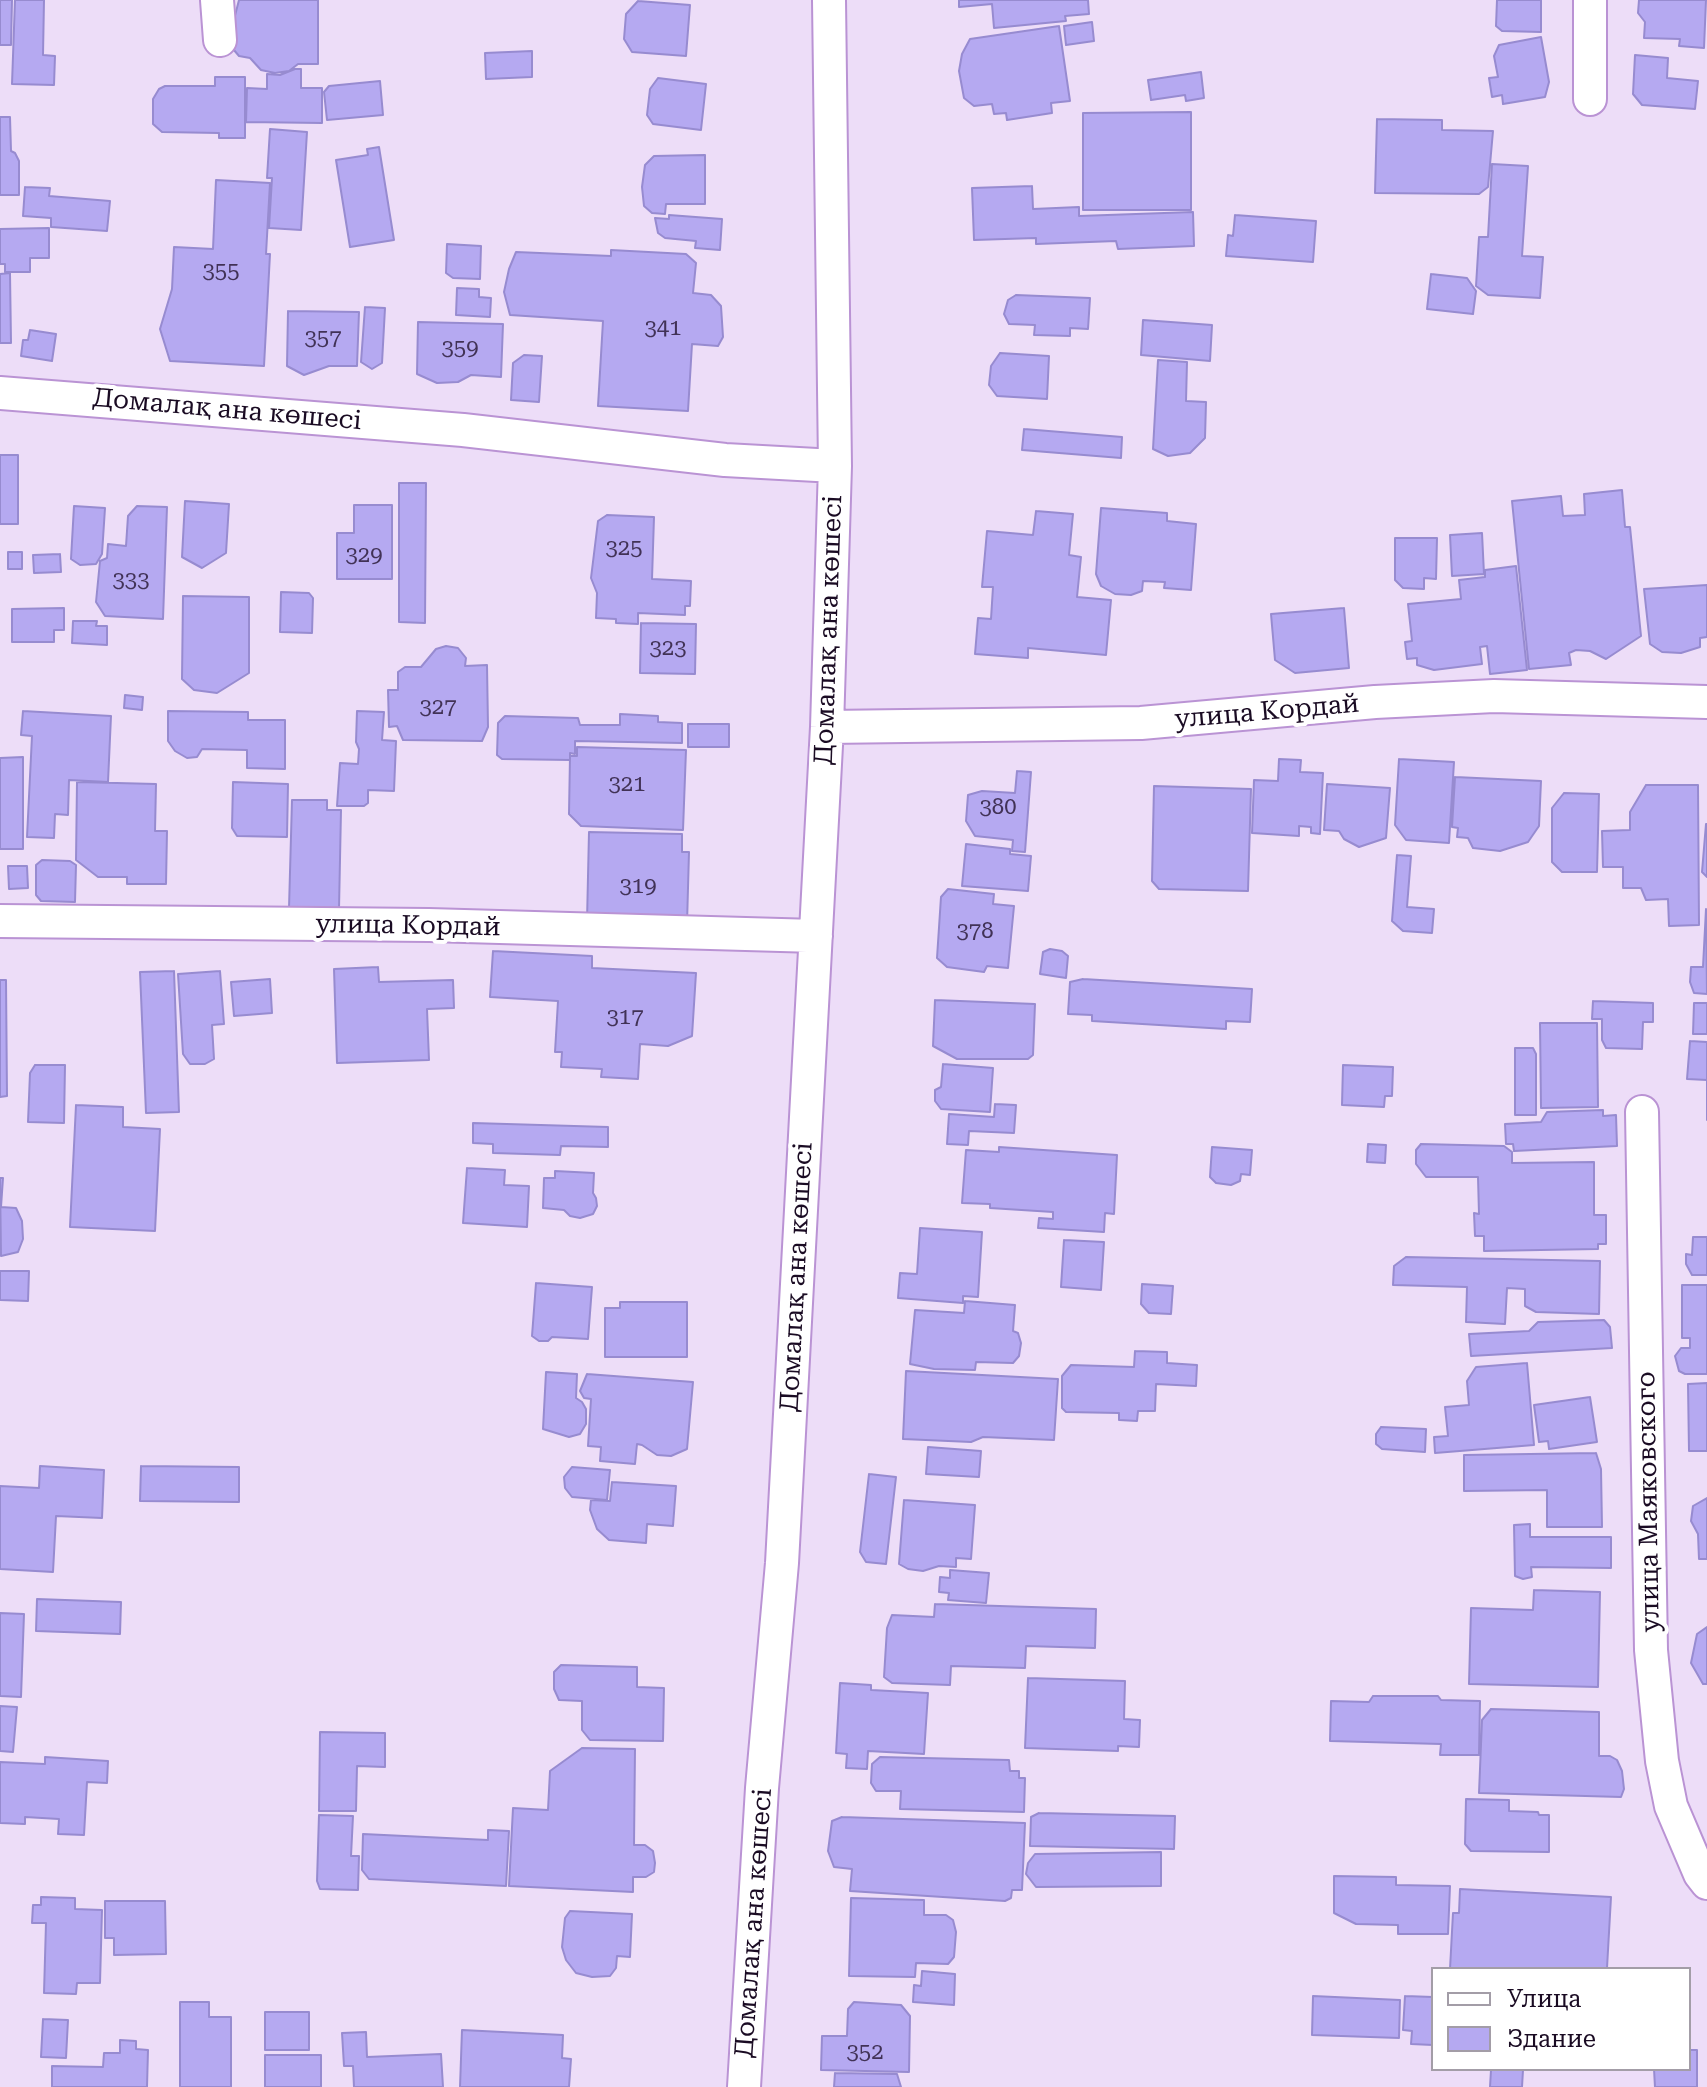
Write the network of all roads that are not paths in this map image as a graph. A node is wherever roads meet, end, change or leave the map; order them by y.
1 (217, 0) edge
2 (829, 0) edge
3 (1590, 0) edge
4 (220, 40) dead end
5 (1590, 99) dead end
6 (0, 393) edge
7 (835, 466) junction
8 (1707, 702) edge
9 (827, 727) junction
10 (0, 921) edge
11 (816, 936) junction
12 (1642, 1112) dead end
13 (1707, 1883) edge
14 (744, 2087) edge

1 - 4 street
2 - 7 street, Домалақ ана көшесі
3 - 5 street
6 - 7 street, Домалақ ана көшесі
7 - 9 street, Домалақ ана көшесі
8 - 9 street, улица Кордай
9 - 11 street, Домалақ ана көшесі
10 - 11 street, улица Кордай
11 - 14 street, Домалақ ана көшесі
12 - 13 street, улица Маяковского

